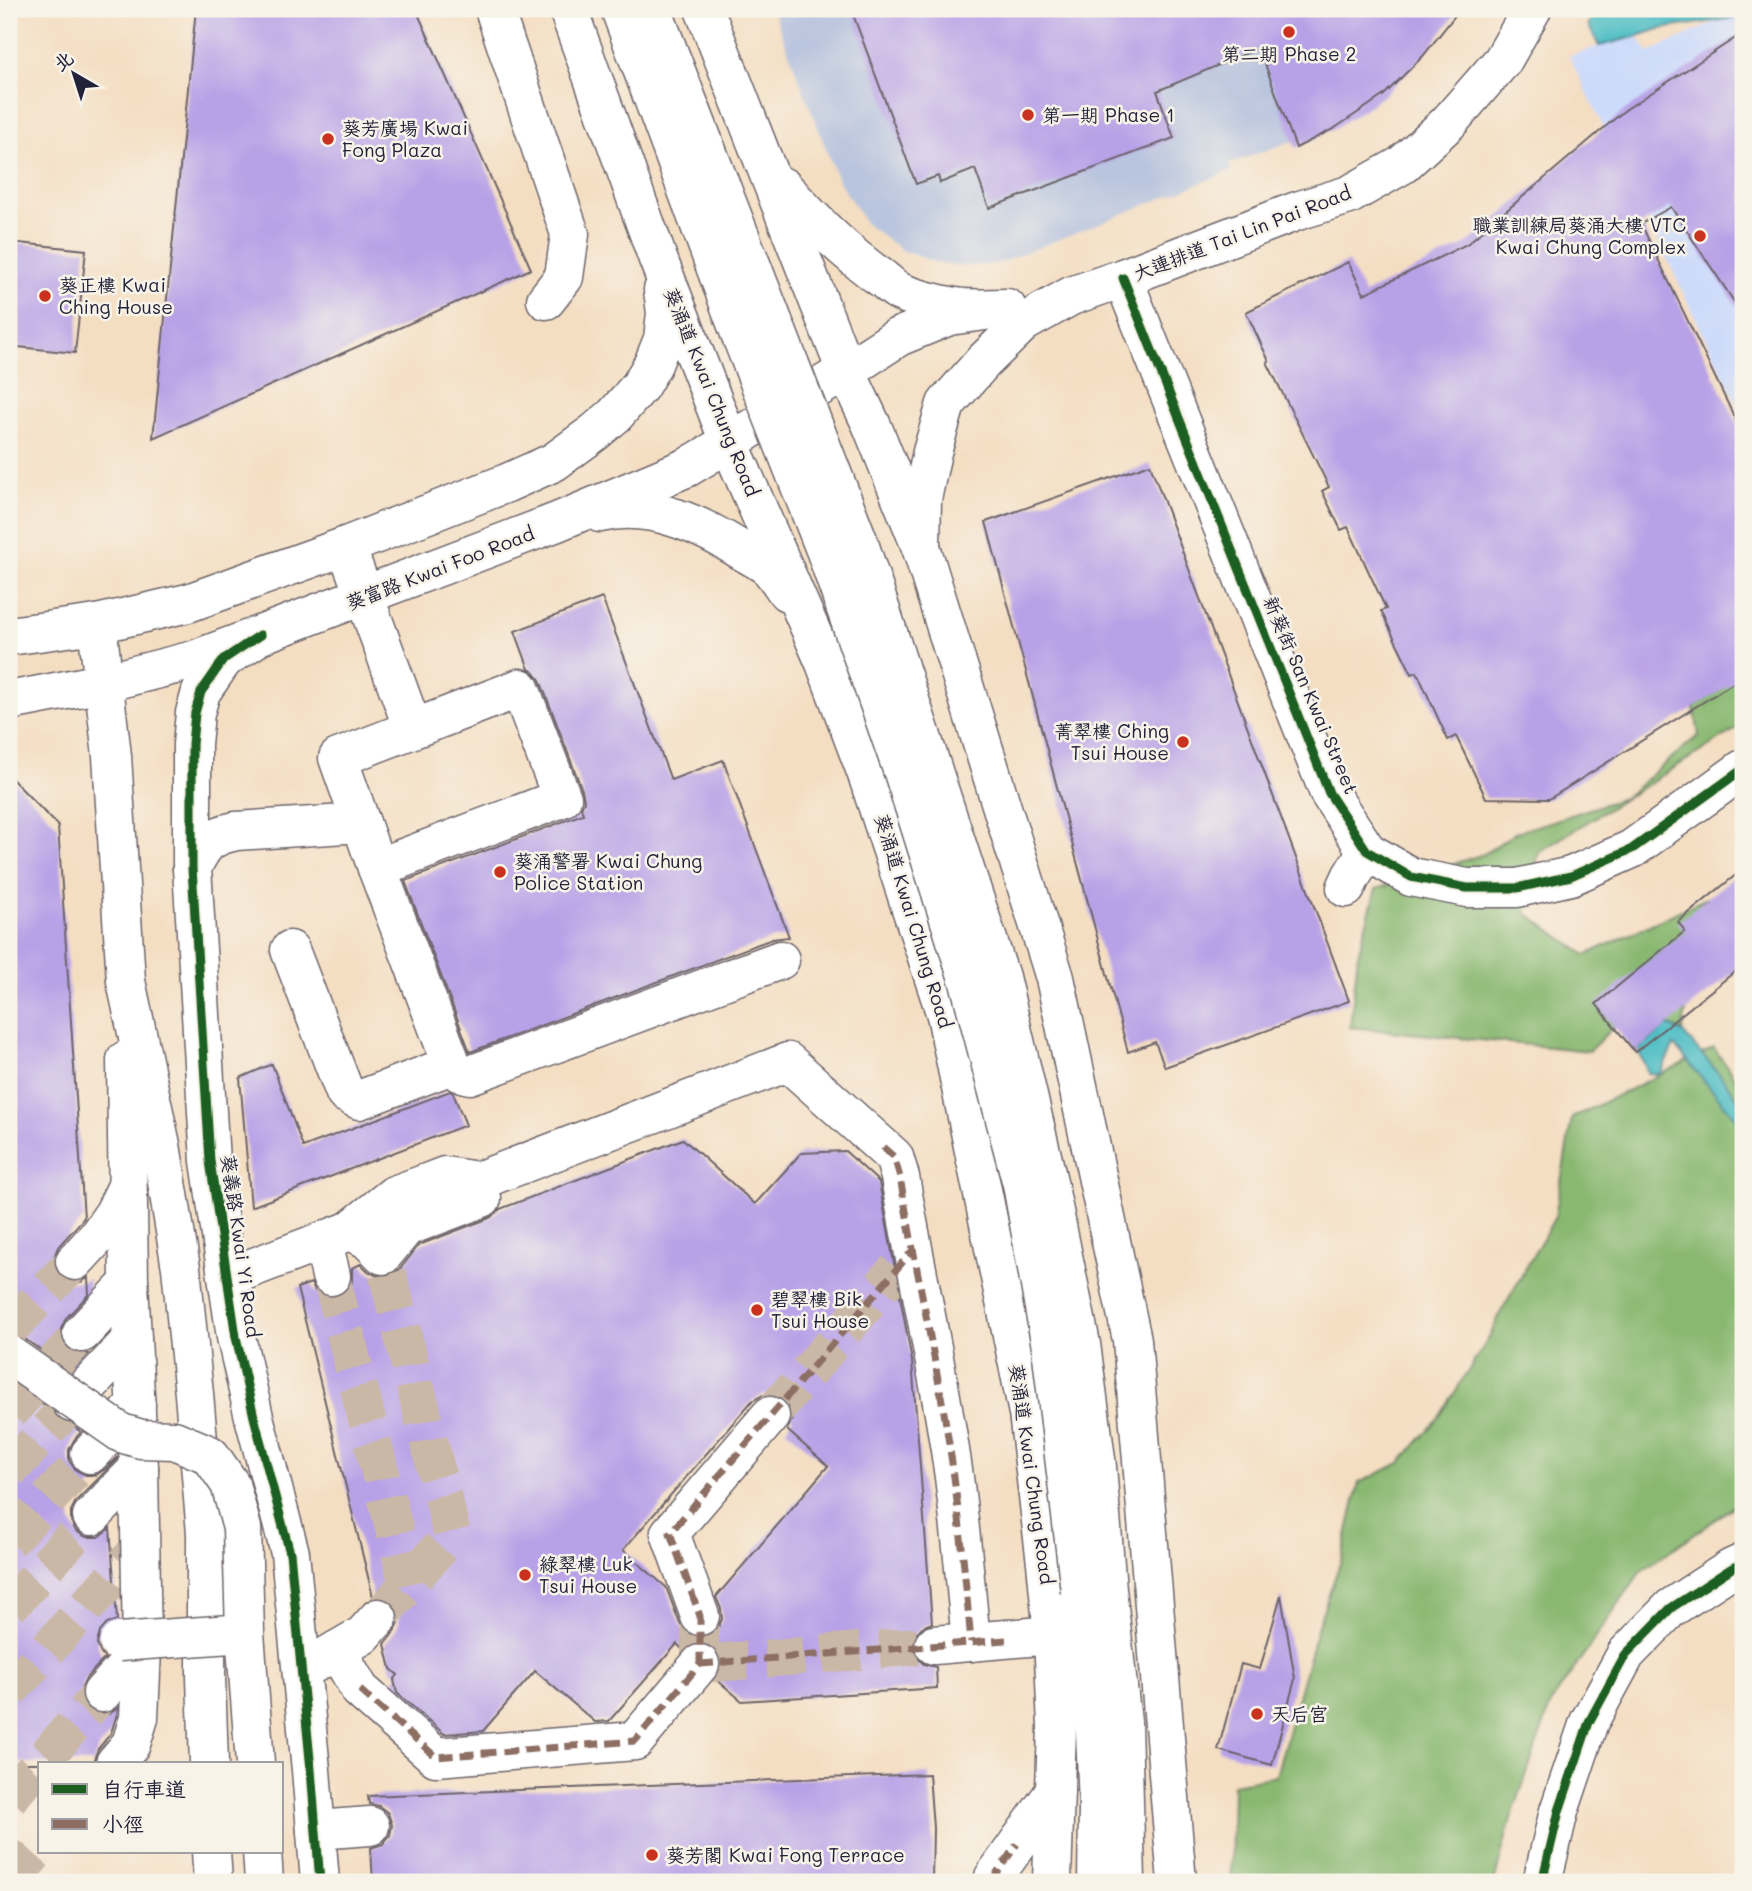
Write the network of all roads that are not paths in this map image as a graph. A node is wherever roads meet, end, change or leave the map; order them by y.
1 (494, 9) edge
2 (568, 9) edge
3 (620, 9) edge
4 (652, 9) edge
5 (704, 9) edge
6 (1532, 9) edge
7 (767, 170) junction
8 (658, 259) junction
9 (1124, 278) junction
10 (545, 300) dead end
11 (1007, 308) junction
12 (846, 371) junction
13 (729, 442) junction
14 (557, 522) junction
15 (346, 547) junction
16 (920, 547) junction
17 (364, 597) junction
18 (97, 625) junction
19 (260, 635) junction
20 (9, 636) edge
21 (825, 663) junction
22 (103, 683) junction
23 (9, 701) edge
24 (413, 729) junction
25 (1743, 769) edge
26 (361, 823) junction
27 (1367, 851) junction
28 (192, 868) junction
29 (377, 868) junction
30 (1346, 888) dead end
31 (290, 950) dead end
32 (780, 960) dead end
33 (126, 981) junction
34 (452, 1065) junction
35 (478, 1181) junction
36 (127, 1186) junction
37 (334, 1249) junction
38 (75, 1261) tunnel mouth
39 (228, 1278) junction
40 (128, 1283) junction
41 (82, 1334) tunnel mouth
42 (132, 1339) junction
43 (9, 1355) edge
44 (72, 1403) tunnel mouth
45 (136, 1405) junction
46 (770, 1416) tunnel mouth
47 (90, 1454) tunnel mouth
48 (139, 1468) junction
49 (92, 1516) tunnel mouth
50 (1743, 1563) edge
51 (1093, 1590) junction
52 (700, 1616) tunnel mouth
53 (378, 1618) tunnel mouth
54 (246, 1633) junction
55 (1053, 1635) junction
56 (130, 1646) junction
57 (337, 1650) junction
58 (700, 1664) dead end
59 (301, 1671) junction
60 (206, 1678) junction
61 (102, 1693) tunnel mouth
62 (117, 1762) edge
63 (209, 1762) edge
64 (255, 1762) edge
65 (1055, 1791) junction
66 (370, 1826) dead end
67 (316, 1830) junction
68 (211, 1853) edge
69 (262, 1853) edge
70 (213, 1882) edge
71 (264, 1882) edge
72 (320, 1882) edge
73 (994, 1882) edge
74 (1052, 1882) edge
75 (1097, 1882) edge
76 (1126, 1882) edge
77 (1177, 1882) edge
78 (1542, 1882) edge

1 - 10 main road
2 - 8 main road, 葵涌道 Kwai Chung Road
3 - 51 main road, 葵涌道 Kwai Chung Road, bridge
4 - 51 main road, 葵涌道 Kwai Chung Road, bridge
5 - 7 main road
6 - 9 main road, 大連排道 Tai Lin Pai Road
7 - 11 main road
7 - 12 main road
8 - 13 main road, 葵涌道 Kwai Chung Road
8 - 15 main road
9 - 11 main road, 大連排道 Tai Lin Pai Road
9 - 16 main road, 大連排道 Tai Lin Pai Road
9 - 27 main road, 新葵街 San Kwai Street
11 - 12 main road, 大連排道 Tai Lin Pai Road
12 - 13 main road, 葵富路 Kwai Foo Road
12 - 16 main road
13 - 14 main road, 葵富路 Kwai Foo Road
13 - 21 main road, 葵涌道 Kwai Chung Road
14 - 17 main road, 葵富路 Kwai Foo Road
14 - 21 main road
15 - 17 main road
15 - 18 main road
16 - 77 main road
17 - 19 main road, 葵富路 Kwai Foo Road
17 - 24 main road
18 - 20 main road
18 - 22 main road
19 - 22 main road, 葵富路 Kwai Foo Road
19 - 28 main road, 葵義路 Kwai Yi Road
21 - 55 main road, 葵涌道 Kwai Chung Road
22 - 23 main road, 葵富路 Kwai Foo Road
22 - 33 main road
24 - 26 main road
24 - 29 main road
25 - 27 main road, 新葵街 San Kwai Street
26 - 28 main road
26 - 29 main road
27 - 30 main road
28 - 39 main road, 葵義路 Kwai Yi Road
29 - 34 main road
31 - 34 main road
32 - 34 main road
33 - 36 main road
33 - 60 main road
35 - 37 main road
35 - 37 main road
35 - 55 main road
36 - 38 main road
36 - 40 main road
37 - 39 main road
39 - 59 main road, 葵義路 Kwai Yi Road
40 - 41 main road
40 - 42 main road
42 - 44 main road
42 - 45 main road
43 - 54 main road, bridge
45 - 47 main road
45 - 48 main road
46 - 52 main road
48 - 49 main road
48 - 56 main road
50 - 78 main road
51 - 75 main road, 葵涌道 Kwai Chung Road
51 - 76 main road, 葵涌道 Kwai Chung Road
53 - 57 main road
54 - 56 main road, bridge
54 - 64 main road, bridge
55 - 65 main road, 葵涌道 Kwai Chung Road
56 - 61 main road
56 - 62 main road
57 - 58 main road
57 - 59 main road
59 - 60 main road
59 - 67 main road, 葵義路 Kwai Yi Road
60 - 63 main road
65 - 73 main road
65 - 74 main road, 葵涌道 Kwai Chung Road
66 - 67 main road
67 - 72 main road, 葵義路 Kwai Yi Road
68 - 70 main road
69 - 71 main road

